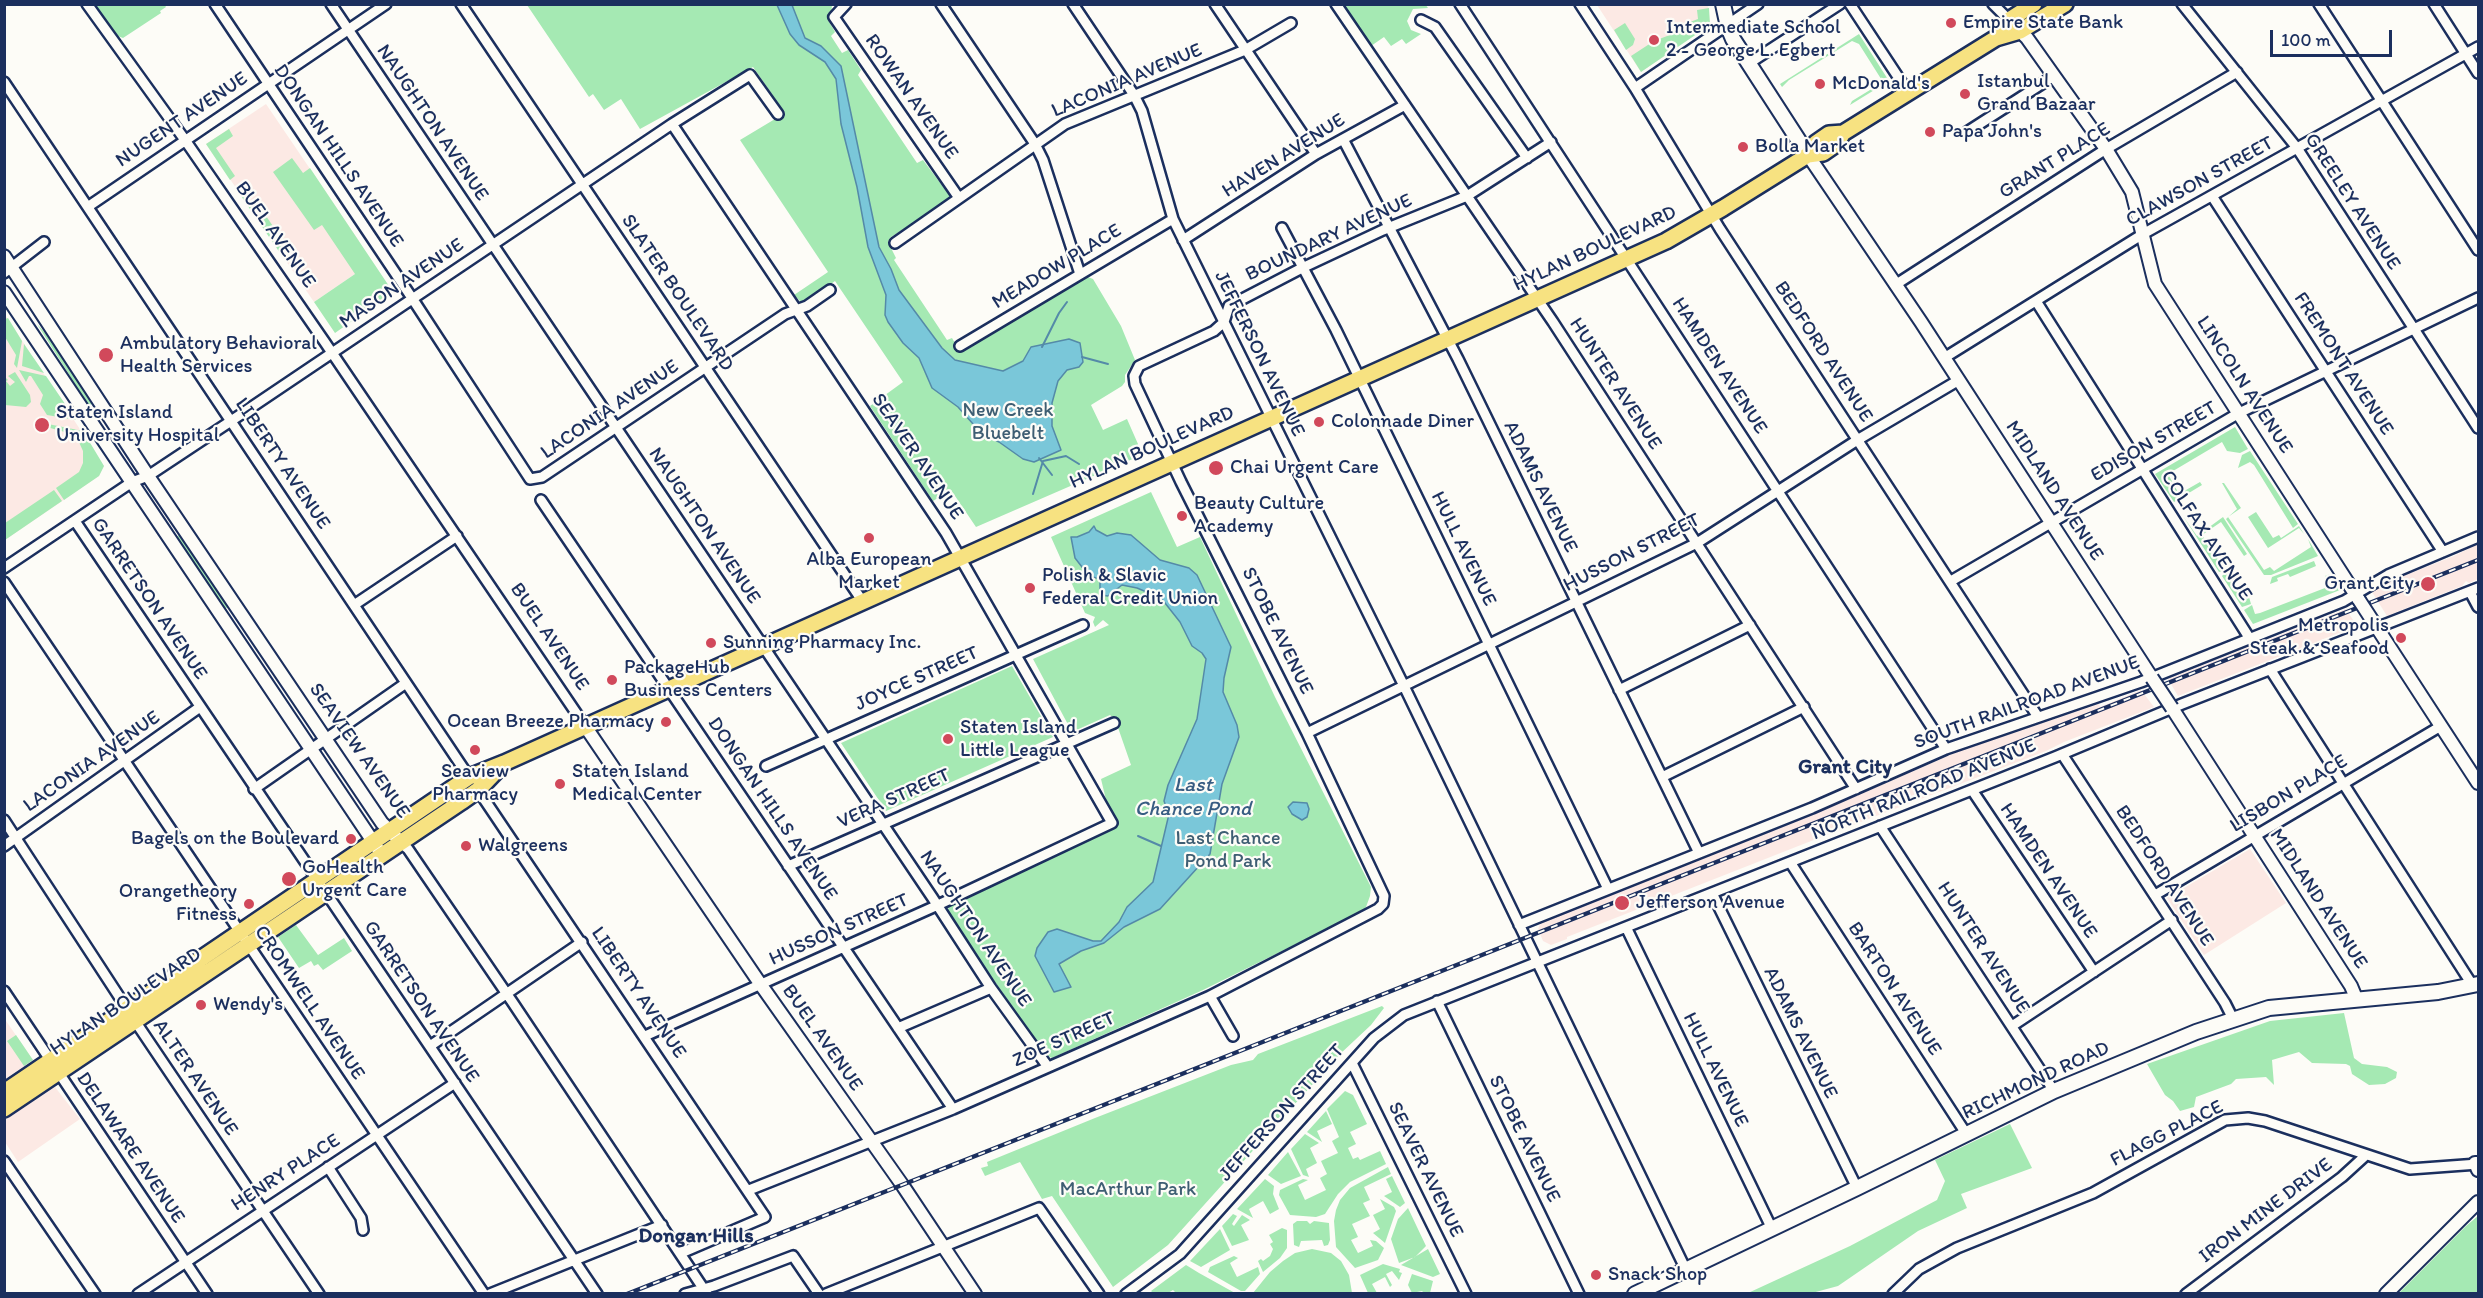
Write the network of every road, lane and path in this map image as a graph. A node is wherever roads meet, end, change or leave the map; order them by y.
1 (87, 4) edge
2 (215, 4) edge
3 (331, 4) edge
4 (386, 4) edge
5 (460, 4) edge
6 (846, 4) edge
7 (941, 4) edge
8 (1073, 4) edge
9 (1215, 4) edge
10 (1336, 4) edge
11 (1460, 4) edge
12 (1580, 4) edge
13 (1723, 4) edge
14 (1758, 4) edge
15 (1840, 4) edge
16 (1850, 4) edge
17 (1993, 4) edge
18 (2034, 4) edge
19 (2065, 4) edge
20 (2182, 4) edge
21 (2319, 4) edge
22 (2434, 4) edge
23 (1421, 20) dead end
24 (1291, 23) dead end
25 (2014, 26) junction
26 (1728, 27) junction
27 (348, 30) junction
28 (2478, 47) edge
29 (1245, 50) junction
30 (2466, 54) junction
31 (1748, 64) junction
32 (2237, 72) junction
33 (2478, 73) edge
34 (2054, 76) junction
35 (4, 82) edge
36 (268, 84) junction
37 (1635, 88) junction
38 (1908, 92) junction
39 (1134, 95) junction
40 (2382, 101) junction
41 (1405, 105) junction
42 (778, 114) dead end
43 (672, 124) junction
44 (1967, 132) dead end
45 (1343, 139) junction
46 (184, 140) junction
47 (1551, 142) junction
48 (1035, 144) junction
49 (2297, 148) junction
50 (2106, 149) junction
51 (1316, 154) junction
52 (1808, 154) junction
53 (1527, 158) junction
54 (582, 184) junction
55 (1467, 196) junction
56 (2212, 196) junction
57 (959, 198) junction
58 (89, 206) junction
59 (1713, 215) junction
60 (1173, 219) junction
61 (1390, 227) junction
62 (1282, 228) dead end
63 (2143, 234) junction
64 (1183, 240) junction
65 (44, 242) dead end
66 (895, 243) dead end
67 (492, 244) junction
68 (2478, 250) edge
69 (1626, 259) junction
70 (7, 265) edge
71 (1302, 268) junction
72 (1080, 274) junction
73 (1894, 285) junction
74 (830, 290) dead end
75 (4, 292) edge
76 (412, 298) junction
77 (2478, 298) edge
78 (1536, 299) junction
79 (2036, 301) junction
80 (797, 310) junction
81 (1224, 322) junction
82 (2414, 329) junction
83 (1448, 339) junction
84 (960, 346) dead end
85 (332, 352) junction
86 (1944, 358) junction
87 (706, 368) junction
88 (2326, 372) junction
89 (1134, 376) joint
90 (1360, 378) junction
91 (1959, 380) junction
92 (2239, 413) junction
93 (1270, 418) junction
94 (231, 421) junction
95 (616, 428) junction
96 (2478, 428) edge
97 (1859, 439) junction
98 (1172, 463) junction
99 (2141, 470) junction
100 (148, 476) junction
101 (530, 479) joint
102 (132, 482) junction
103 (1778, 491) junction
104 (541, 500) dead end
105 (75, 521) junction
106 (2051, 523) junction
107 (457, 536) junction
108 (2478, 537) edge
109 (1697, 543) junction
110 (2443, 552) junction
111 (961, 558) junction
112 (4, 568) edge
113 (1951, 581) junction
114 (4, 582) edge
115 (2474, 590) edge
116 (2357, 597) junction
117 (863, 602) junction
118 (1576, 603) junction
119 (354, 605) junction
120 (2478, 607) edge
121 (1083, 625) dead end
122 (1750, 625) junction
123 (2376, 626) junction
124 (2250, 639) junction
125 (1490, 644) junction
126 (762, 646) junction
127 (1017, 654) junction
128 (2270, 669) junction
129 (2152, 678) junction
130 (406, 683) junction
131 (1404, 686) junction
132 (669, 688) junction
133 (1620, 690) junction
134 (200, 707) junction
135 (1804, 707) junction
136 (2172, 708) junction
137 (2038, 717) junction
138 (1114, 723) dead end
139 (585, 726) junction
140 (2441, 726) junction
141 (1307, 733) junction
142 (326, 739) junction
143 (826, 739) junction
144 (1068, 742) junction
145 (312, 748) junction
146 (1946, 749) junction
147 (2062, 754) junction
148 (125, 760) junction
149 (504, 763) junction
150 (766, 766) dead end
151 (469, 777) junction
152 (1662, 777) junction
153 (2344, 782) junction
154 (2478, 783) edge
155 (255, 789) junction
156 (1856, 789) junction
157 (478, 790) junction
158 (1972, 790) junction
159 (4, 820) edge
160 (883, 823) junction
161 (1112, 823) joint
162 (1880, 826) junction
163 (390, 831) junction
164 (2254, 836) junction
165 (16, 838) junction
166 (373, 842) junction
167 (401, 843) junction
168 (4, 846) edge
169 (1698, 853) junction
170 (382, 855) junction
171 (1790, 862) junction
172 (788, 866) junction
173 (316, 880) junction
174 (1608, 889) junction
175 (1712, 893) junction
176 (325, 894) junction
177 (2155, 894) junction
178 (1383, 904) joint
179 (938, 905) junction
180 (2172, 920) junction
181 (1519, 925) junction
182 (1626, 927) junction
183 (240, 932) junction
184 (582, 942) junction
185 (249, 946) junction
186 (844, 947) junction
187 (1536, 962) junction
188 (2094, 972) junction
189 (761, 985) junction
190 (2476, 985) edge
191 (991, 988) junction
192 (4, 991) edge
193 (507, 995) junction
194 (1210, 996) junction
195 (2356, 999) junction
196 (1437, 1001) junction
197 (131, 1015) junction
198 (2233, 1019) junction
199 (2012, 1026) junction
200 (898, 1028) junction
201 (1385, 1028) joint
202 (645, 1036) junction
203 (1233, 1036) dead end
204 (430, 1046) junction
205 (1352, 1063) junction
206 (54, 1067) junction
207 (1048, 1067) junction
208 (455, 1083) junction
209 (2054, 1091) junction
210 (4, 1092) edge
211 (4, 1109) edge
212 (953, 1109) junction
213 (377, 1135) junction
214 (1967, 1135) junction
215 (871, 1141) junction
216 (2364, 1155) junction
217 (4, 1161) edge
218 (2477, 1165) edge
219 (328, 1167) junction
220 (1857, 1188) junction
221 (749, 1190) junction
222 (2478, 1202) edge
223 (262, 1210) junction
224 (662, 1225) junction
225 (1772, 1229) junction
226 (363, 1230) dead end
227 (943, 1246) junction
228 (681, 1253) junction
229 (574, 1260) junction
230 (185, 1262) junction
231 (1686, 1270) junction
232 (706, 1291) edge
233 (1898, 1292) edge
234 (94, 1293) edge
235 (138, 1293) edge
236 (207, 1293) edge
237 (319, 1293) edge
238 (484, 1293) edge
239 (490, 1293) edge
240 (597, 1293) edge
241 (685, 1293) edge
242 (819, 1293) edge
243 (826, 1293) edge
244 (975, 1293) edge
245 (1100, 1293) edge
246 (1126, 1293) edge
247 (1466, 1293) edge
248 (1579, 1293) edge
249 (1635, 1293) edge
250 (2186, 1293) edge
251 (2386, 1293) edge

1 - 46 street, BUEL AVENUE
2 - 36 street, DONGAN HILLS AVENUE
3 - 27 street, NAUGHTON AVENUE
4 - 27 street, NUGENT AVENUE
5 - 54 street, SLATER BOULEVARD
6 - 57 street, ROWAN AVENUE
7 - 48 street
8 - 39 street, JEFFERSON AVENUE
9 - 29 street
10 - 41 street, HUNTER AVENUE
11 - 47 street, HAMDEN AVENUE
12 - 37 street, BEDFORD AVENUE
13 - 26 main road, MIDLAND AVENUE
14 - 26 street
15 - 31 street
16 - 38 street
17 - 25 street, LINCOLN AVENUE
18 - 25 main road, HYLAN BOULEVARD
19 - 25 main road, HYLAN BOULEVARD
20 - 32 street, GREELEY AVENUE
21 - 40 street
22 - 30 street
23 - 53 street
24 - 29 street, LACONIA AVENUE
25 - 34 street, LINCOLN AVENUE
25 - 38 main road, HYLAN BOULEVARD
26 - 31 main road, MIDLAND AVENUE
26 - 37 street
27 - 36 street, NUGENT AVENUE
27 - 67 street, NAUGHTON AVENUE
28 - 30 street, CLAWSON STREET
29 - 39 street, LACONIA AVENUE
29 - 51 street
30 - 33 street
30 - 40 street, CLAWSON STREET
31 - 52 main road, MIDLAND AVENUE
32 - 49 street, GREELEY AVENUE
32 - 50 street, GRANT PLACE
34 - 44 street
34 - 50 street, LINCOLN AVENUE
35 - 58 street, LIBERTY AVENUE
36 - 46 street, NUGENT AVENUE
36 - 76 street, DONGAN HILLS AVENUE
37 - 59 street, BEDFORD AVENUE
38 - 52 main road, HYLAN BOULEVARD
39 - 48 street, LACONIA AVENUE
39 - 60 street, JEFFERSON AVENUE
40 - 49 street, CLAWSON STREET
40 - 68 street
41 - 45 street, HAVEN AVENUE
41 - 55 street, HUNTER AVENUE
42 - 43 street, MASON AVENUE
43 - 54 street, MASON AVENUE
43 - 80 street, SEAVER AVENUE
45 - 51 street, HAVEN AVENUE
45 - 61 street, ADAMS AVENUE
46 - 58 street, NUGENT AVENUE
46 - 85 street, BUEL AVENUE
47 - 53 street, BOUNDARY AVENUE
47 - 69 street, HAMDEN AVENUE
48 - 57 street, LACONIA AVENUE
48 - 72 street
49 - 56 street, CLAWSON STREET
49 - 82 street, GREELEY AVENUE
50 - 63 street, LINCOLN AVENUE
50 - 73 street, GRANT PLACE
51 - 64 street, HAVEN AVENUE
52 - 59 main road, HYLAN BOULEVARD
52 - 73 street, MIDLAND AVENUE
53 - 55 street, BOUNDARY AVENUE
54 - 67 street, MASON AVENUE
54 - 87 street, SLATER BOULEVARD
55 - 61 street, BOUNDARY AVENUE
55 - 78 street, HUNTER AVENUE
56 - 63 street, CLAWSON STREET
56 - 88 street, FREMONT AVENUE
57 - 66 street, LACONIA AVENUE
58 - 94 street, LIBERTY AVENUE
59 - 69 main road, HYLAN BOULEVARD
59 - 97 street, BEDFORD AVENUE
60 - 64 street, JEFFERSON AVENUE
60 - 72 street, MEADOW PLACE
61 - 71 street, BOUNDARY AVENUE
61 - 83 street, ADAMS AVENUE
62 - 71 street, HULL AVENUE
63 - 79 street, CLAWSON STREET
63 - 92 street, LINCOLN AVENUE
64 - 81 street, JEFFERSON AVENUE
65 - 70 street
67 - 76 street, MASON AVENUE
67 - 95 street, NAUGHTON AVENUE
69 - 78 main road, HYLAN BOULEVARD
69 - 103 street, HAMDEN AVENUE
70 - 100 street, SEAVIEW AVENUE
71 - 81 street, BOUNDARY AVENUE
71 - 90 street, HULL AVENUE
72 - 84 street, MEADOW PLACE
73 - 86 street, MIDLAND AVENUE
74 - 80 street, LACONIA AVENUE
75 - 102 street, SEAVIEW AVENUE
76 - 85 street, MASON AVENUE
76 - 101 street, DONGAN HILLS AVENUE
77 - 82 street, EDISON STREET
78 - 83 main road, HYLAN BOULEVARD
78 - 109 street, HUNTER AVENUE
79 - 86 street, CLAWSON STREET
79 - 99 street, COLFAX AVENUE
80 - 87 street, LACONIA AVENUE
80 - 111 street, SEAVER AVENUE
81 - 89 street, BOUNDARY AVENUE
81 - 93 street, JEFFERSON AVENUE
82 - 88 street, EDISON STREET
82 - 96 street, GREELEY AVENUE
83 - 90 main road, HYLAN BOULEVARD
83 - 118 street, ADAMS AVENUE
85 - 94 street, MASON AVENUE
85 - 107 street, BUEL AVENUE
86 - 91 street, MIDLAND AVENUE
87 - 95 street, LACONIA AVENUE
87 - 117 street, SLATER BOULEVARD
88 - 92 street, EDISON STREET
88 - 110 street, FREMONT AVENUE
89 - 98 street, STOBE AVENUE
90 - 93 main road, HYLAN BOULEVARD
90 - 125 street, HULL AVENUE
91 - 97 street, HUSSON STREET
91 - 106 street, MIDLAND AVENUE
92 - 99 street, EDISON STREET
92 - 116 street, LINCOLN AVENUE
93 - 98 main road, HYLAN BOULEVARD
93 - 131 street, JEFFERSON AVENUE
94 - 100 street, MASON AVENUE
94 - 119 street, LIBERTY AVENUE
95 - 101 street, LACONIA AVENUE
95 - 126 street, NAUGHTON AVENUE
97 - 103 street, HUSSON STREET
97 - 113 street, BEDFORD AVENUE
98 - 111 main road, HYLAN BOULEVARD
98 - 141 street, STOBE AVENUE
99 - 106 street, EDISON STREET
99 - 124 street, COLFAX AVENUE
100 - 102 street, MASON AVENUE
100 - 142 street, SEAVIEW AVENUE
102 - 105 street, MASON AVENUE
102 - 145 street, SEAVIEW AVENUE
103 - 109 street, HUSSON STREET
103 - 146 street, HAMDEN AVENUE
104 - 132 street, DONGAN HILLS AVENUE
105 - 112 street, MASON AVENUE
105 - 134 street, GARRETSON AVENUE
106 - 113 street, EDISON STREET
106 - 129 street, MIDLAND AVENUE
107 - 119 street
107 - 139 street, BUEL AVENUE
108 - 110 street, SOUTH RAILROAD AVENUE
109 - 118 street, HUSSON STREET
109 - 122 street, HUNTER AVENUE
110 - 116 street, SOUTH RAILROAD AVENUE
111 - 117 main road, HYLAN BOULEVARD
111 - 127 street, SEAVER AVENUE
113 - 137 street, BEDFORD AVENUE
114 - 148 street, CROMWELL AVENUE
115 - 120 street
115 - 123 street, NORTH RAILROAD AVENUE
116 - 123 street, LINCOLN AVENUE, bridge
116 - 124 street, SOUTH RAILROAD AVENUE
117 - 126 main road, HYLAN BOULEVARD
118 - 125 street, HUSSON STREET
118 - 133 street, ADAMS AVENUE
119 - 130 street, LIBERTY AVENUE
121 - 127 street, JOYCE STREET
122 - 133 street
122 - 135 street, HUNTER AVENUE
123 - 128 street, NORTH RAILROAD AVENUE
123 - 140 street, LINCOLN AVENUE
124 - 129 street, SOUTH RAILROAD AVENUE
125 - 131 street, HUSSON STREET
125 - 174 street, HULL AVENUE
126 - 132 main road, HYLAN BOULEVARD
126 - 143 street, NAUGHTON AVENUE
127 - 143 street, JOYCE STREET
127 - 144 street, SEAVER AVENUE
128 - 136 street, NORTH RAILROAD AVENUE
128 - 153 street
129 - 136 street, MIDLAND AVENUE, bridge
129 - 137 street, SOUTH RAILROAD AVENUE
130 - 142 street
130 - 151 street, LIBERTY AVENUE
131 - 141 street, HUSSON STREET
131 - 181 street, JEFFERSON AVENUE
132 - 139 main road, HYLAN BOULEVARD
132 - 172 street, DONGAN HILLS AVENUE
133 - 152 street, ADAMS AVENUE
134 - 148 street, LACONIA AVENUE
134 - 155 street, GARRETSON AVENUE
135 - 152 street
135 - 156 street, HUNTER AVENUE
136 - 147 street, NORTH RAILROAD AVENUE
136 - 164 street, MIDLAND AVENUE
137 - 146 street, SOUTH RAILROAD AVENUE
138 - 144 street, VERA STREET
139 - 149 main road, HYLAN BOULEVARD
139 - 189 street, BUEL AVENUE
140 - 153 street, LISBON PLACE
140 - 154 street, LINCOLN AVENUE
141 - 178 street, STOBE AVENUE
142 - 145 street
142 - 163 street, SEAVIEW AVENUE
143 - 150 street, JOYCE STREET
143 - 160 street, NAUGHTON AVENUE
144 - 160 street, VERA STREET
144 - 161 street, SEAVER AVENUE
145 - 155 street
145 - 166 street, SEAVIEW AVENUE
146 - 156 street, SOUTH RAILROAD AVENUE
147 - 158 street, NORTH RAILROAD AVENUE
147 - 177 street, BEDFORD AVENUE
148 - 165 street, LACONIA AVENUE
148 - 183 street, CROMWELL AVENUE
149 - 151 main road, HYLAN BOULEVARD
149 - 157 main road, HYLAN BOULEVARD
151 - 163 main road, HYLAN BOULEVARD
152 - 169 street, ADAMS AVENUE
153 - 164 street, LISBON PLACE
153 - 190 street
155 - 173 street, GARRETSON AVENUE
156 - 169 street, SOUTH RAILROAD AVENUE
157 - 167 main road, HYLAN BOULEVARD
157 - 184 street, LIBERTY AVENUE
158 - 162 street, NORTH RAILROAD AVENUE
158 - 188 street, HAMDEN AVENUE
159 - 165 street, ALTER AVENUE
160 - 172 street, VERA STREET
160 - 179 street, NAUGHTON AVENUE
161 - 179 street, HUSSON STREET
162 - 171 street, NORTH RAILROAD AVENUE
162 - 199 street, HUNTER AVENUE
163 - 166 main road, HYLAN BOULEVARD
163 - 167 street, SEAVIEW AVENUE
164 - 177 street, LISBON PLACE
164 - 195 street, MIDLAND AVENUE
165 - 168 street, LACONIA AVENUE
165 - 197 street, ALTER AVENUE
166 - 170 street, SEAVIEW AVENUE
166 - 173 main road, HYLAN BOULEVARD
167 - 170 main road, HYLAN BOULEVARD
167 - 193 street, SEAVIEW AVENUE
169 - 174 street, SOUTH RAILROAD AVENUE
170 - 176 main road, HYLAN BOULEVARD
171 - 175 street, NORTH RAILROAD AVENUE
171 - 214 street, BARTON AVENUE
172 - 186 street, DONGAN HILLS AVENUE
173 - 176 street, GARRETSON AVENUE
173 - 183 main road, HYLAN BOULEVARD
174 - 181 street, SOUTH RAILROAD AVENUE
175 - 182 street, NORTH RAILROAD AVENUE
175 - 220 street, ADAMS AVENUE
176 - 185 main road, HYLAN BOULEVARD
176 - 204 street, GARRETSON AVENUE
177 - 180 street, BEDFORD AVENUE
178 - 194 street, ZOE STREET
179 - 186 street, HUSSON STREET
179 - 191 street, NAUGHTON AVENUE
180 - 188 street
180 - 198 street, BEDFORD AVENUE
181 - 187 street, JEFFERSON AVENUE
182 - 187 street, NORTH RAILROAD AVENUE
182 - 225 street, HULL AVENUE
183 - 185 street, CROMWELL AVENUE
183 - 197 main road, HYLAN BOULEVARD
184 - 193 street
184 - 202 street, LIBERTY AVENUE
185 - 197 main road, HYLAN BOULEVARD
185 - 213 street, CROMWELL AVENUE
186 - 189 street, HUSSON STREET
186 - 200 street, DONGAN HILLS AVENUE
187 - 196 street, NORTH RAILROAD AVENUE
187 - 231 street, JEFFERSON AVENUE
188 - 199 street
189 - 202 street, HUSSON STREET
189 - 215 street, BUEL AVENUE
190 - 195 main road, RICHMOND ROAD
191 - 200 street
191 - 207 street, NAUGHTON AVENUE
192 - 206 street, DELAWARE AVENUE
193 - 204 street
193 - 224 street, SEAVIEW AVENUE
194 - 203 street
194 - 207 street, ZOE STREET
195 - 198 main road, RICHMOND ROAD
196 - 201 street, NORTH RAILROAD AVENUE
196 - 248 street, STOBE AVENUE
197 - 206 main road, HYLAN BOULEVARD
197 - 223 street, ALTER AVENUE
198 - 209 main road, RICHMOND ROAD
199 - 209 street, HUNTER AVENUE
200 - 212 street, DONGAN HILLS AVENUE
201 - 205 street, JEFFERSON STREET
202 - 221 street, LIBERTY AVENUE
204 - 208 street, GARRETSON AVENUE
205 - 246 street, JEFFERSON STREET
205 - 247 street, SEAVER AVENUE
206 - 210 main road, HYLAN BOULEVARD
206 - 211 main road, HYLAN BOULEVARD
206 - 230 street, DELAWARE AVENUE
207 - 212 street, ZOE STREET
208 - 213 street, HENRY PLACE
208 - 229 street, GARRETSON AVENUE
209 - 214 main road, RICHMOND ROAD
212 - 215 street, ZOE STREET
213 - 219 street, HENRY PLACE
213 - 238 street, CROMWELL AVENUE
214 - 220 main road, RICHMOND ROAD
215 - 221 street, ZOE STREET
215 - 227 street, BUEL AVENUE
216 - 218 street, FLAGG PLACE
216 - 233 street, FLAGG PLACE
216 - 250 street, IRON MINE DRIVE
217 - 234 street
219 - 223 street, HENRY PLACE
219 - 226 street
220 - 225 main road, RICHMOND ROAD
221 - 228 street, LIBERTY AVENUE
222 - 251 street
223 - 230 street, HENRY PLACE
223 - 237 street, ALTER AVENUE
224 - 228 street, SEAVIEW AVENUE
224 - 229 street
225 - 231 main road, RICHMOND ROAD
227 - 243 street
227 - 244 street, BUEL AVENUE
227 - 245 street
228 - 232 street, SEAVIEW AVENUE
229 - 239 street
229 - 240 street, GARRETSON AVENUE
230 - 235 street, HENRY PLACE
230 - 236 street, DELAWARE AVENUE
231 - 249 main road, RICHMOND ROAD
232 - 241 street
232 - 242 street

